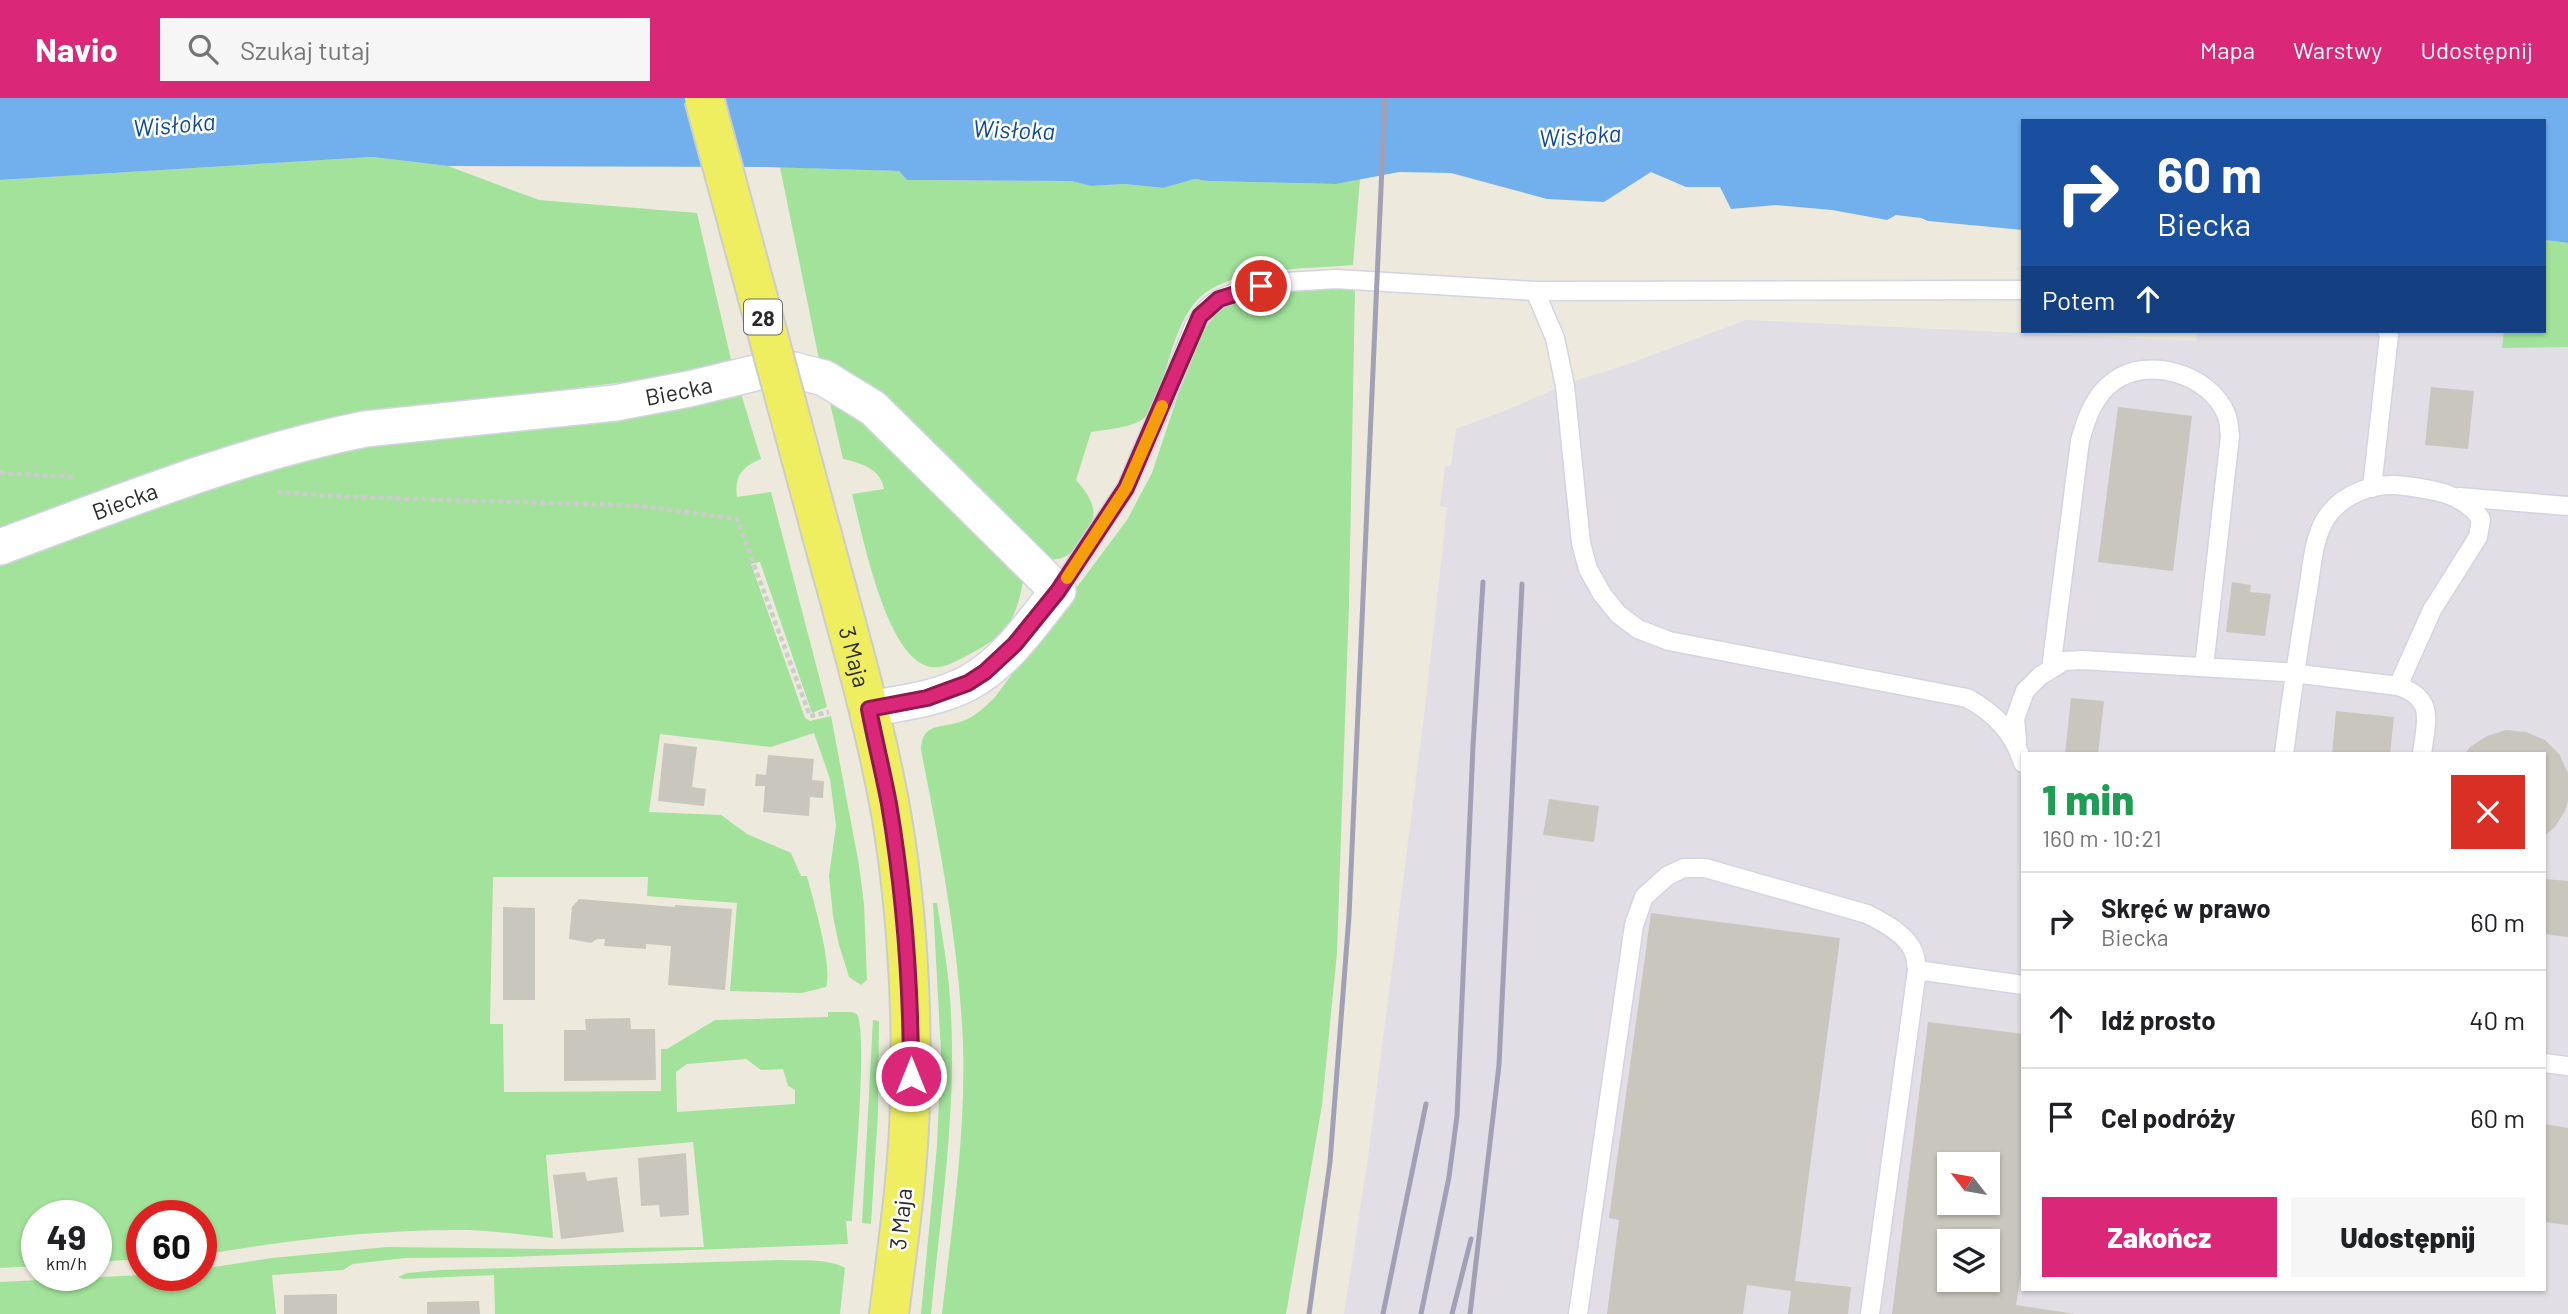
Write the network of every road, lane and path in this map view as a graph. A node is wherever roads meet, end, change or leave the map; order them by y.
1 (704, 98) edge
2 (2021, 290) edge
3 (1535, 291) junction
4 (2388, 333) edge
5 (0, 473) edge
6 (80, 477) dead end
7 (2372, 488) junction
8 (265, 490) dead end
9 (2456, 497) junction
10 (2568, 506) edge
11 (0, 547) edge
12 (1058, 591) junction
13 (2204, 667) junction
14 (2051, 669) junction
15 (2294, 673) junction
16 (2398, 686) junction
17 (851, 710) junction
18 (2017, 745) junction
19 (2284, 752) edge
20 (2422, 752) edge
21 (2021, 757) edge
22 (1917, 970) junction
23 (2021, 985) edge
24 (2546, 1063) edge
25 (2568, 1066) edge
26 (889, 1314) edge
27 (1578, 1314) edge
28 (1870, 1314) edge

1 - 17 main road, 3 Maja / 28, bridge
2 - 3 lane
3 - 12 lane
3 - 18 lane
4 - 7 lane
5 - 6 path
7 - 9 lane
7 - 15 lane
8 - 17 path
9 - 10 lane
9 - 16 lane
11 - 12 street, Biecka
12 - 17 street
13 - 14 lane
13 - 14 lane
13 - 15 lane
14 - 18 lane
15 - 16 lane
15 - 19 lane
16 - 20 lane
17 - 26 main road, 3 Maja / 28
18 - 21 lane
22 - 23 lane
22 - 27 lane
22 - 28 lane
24 - 25 lane

